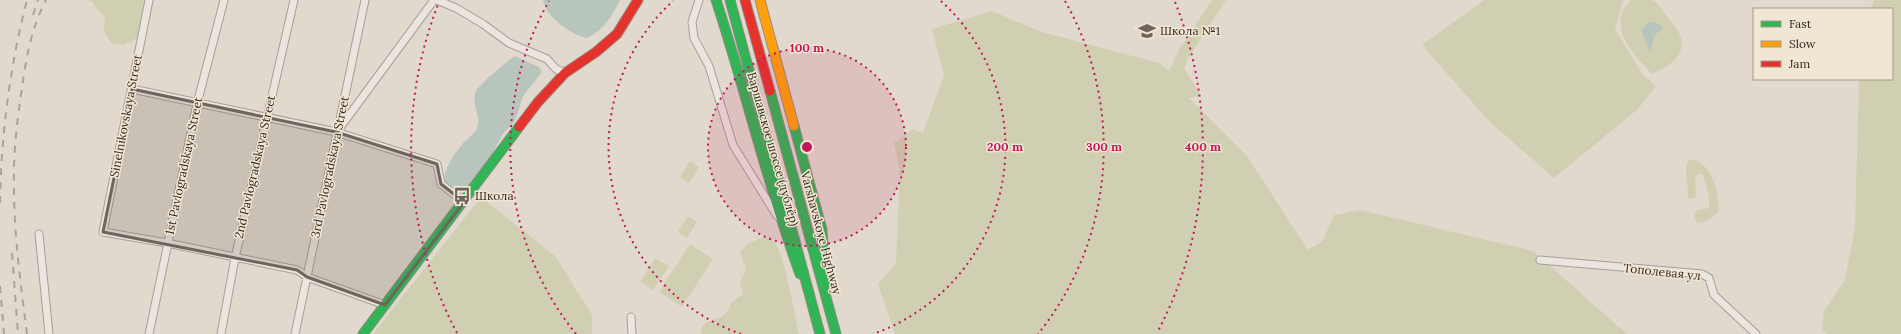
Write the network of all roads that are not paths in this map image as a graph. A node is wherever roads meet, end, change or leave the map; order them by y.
1 (149, 0) edge
2 (224, 0) edge
3 (294, 0) edge
4 (365, 0) edge
5 (434, 0) edge
6 (437, 0) edge
7 (638, 0) edge
8 (699, 0) edge
9 (716, 0) edge
10 (730, 0) edge
11 (746, 0) edge
12 (760, 0) edge
13 (565, 73) junction
14 (132, 89) junction
15 (197, 104) junction
16 (266, 118) junction
17 (336, 132) junction
18 (464, 202) junction
19 (782, 225) junction
20 (39, 234) dead end
21 (167, 244) junction
22 (235, 258) junction
23 (1540, 260) dead end
24 (307, 277) junction
25 (826, 298) junction
26 (812, 302) junction
27 (385, 305) junction
28 (631, 317) dead end
29 (49, 334) edge
30 (149, 334) edge
31 (221, 334) edge
32 (295, 334) edge
33 (363, 334) edge
34 (632, 334) edge
35 (820, 334) edge
36 (836, 334) edge
37 (1756, 334) edge

1 - 14 street, Sinelnikovskaya Street
2 - 15 street, 1st Pavlogradskaya Street
3 - 16 street, 2nd Pavlogradskaya Street
4 - 17 street, 3rd Pavlogradskaya Street
5 - 17 street
6 - 13 street
7 - 13 main road
8 - 19 street
9 - 19 main road, Варшавское шоссе (дублёр)
10 - 26 main road
11 - 25 main road, Varshavskoye Highway
12 - 25 main road, Варшавское шоссе (дублёр)
13 - 18 main road
14 - 15 street
14 - 21 street, Sinelnikovskaya Street
15 - 16 street
15 - 21 street, 1st Pavlogradskaya Street
16 - 17 street
16 - 22 street, 2nd Pavlogradskaya Street
17 - 18 street
17 - 24 street, 3rd Pavlogradskaya Street
18 - 27 main road
19 - 26 main road, Варшавское шоссе (дублёр)
20 - 29 street
21 - 22 street
21 - 30 street, 1st Pavlogradskaya Street
22 - 24 street
22 - 31 street, 2nd Pavlogradskaya Street
23 - 37 street, Тополевая ул
24 - 27 street
24 - 32 street, 3rd Pavlogradskaya Street
25 - 36 main road, Varshavskoye Highway
26 - 35 main road
27 - 33 main road
28 - 34 street

